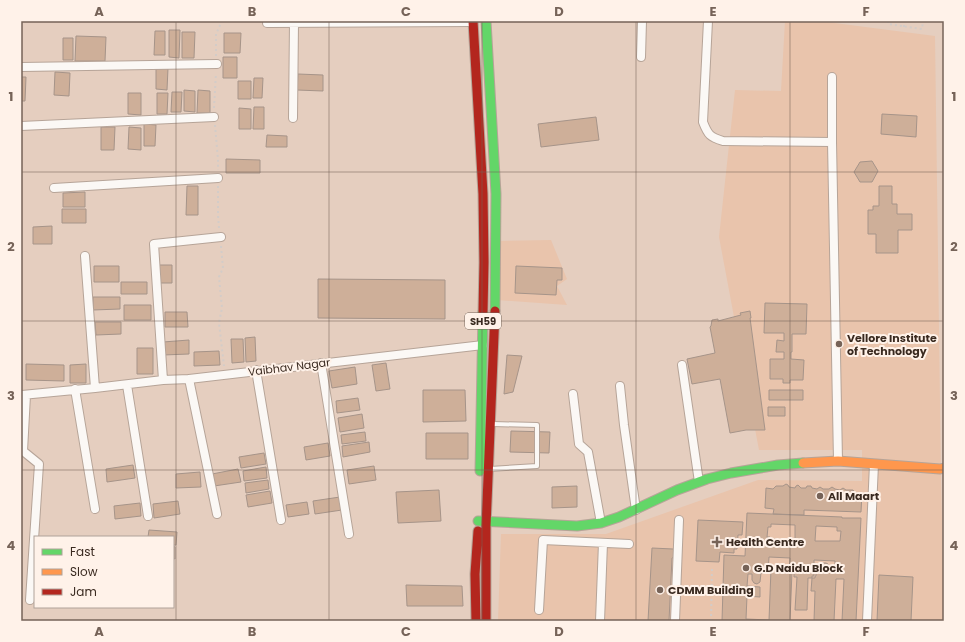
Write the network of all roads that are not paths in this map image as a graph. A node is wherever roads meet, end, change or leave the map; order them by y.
1 (486, 21) edge
2 (642, 21) edge
3 (708, 21) edge
4 (294, 22) junction
5 (473, 22) edge
6 (268, 23) dead end
7 (641, 57) dead end
8 (217, 64) road end
9 (21, 67) edge
10 (832, 77) dead end
11 (214, 117) road end
12 (293, 118) dead end
13 (21, 126) edge
14 (832, 142) junction
15 (218, 178) road end
16 (54, 188) dead end
17 (221, 237) road end
18 (85, 256) dead end
19 (483, 345) junction
20 (322, 363) junction
21 (682, 365) dead end
22 (256, 370) junction
23 (188, 379) junction
24 (163, 380) junction
25 (127, 385) junction
26 (620, 386) dead end
27 (95, 388) junction
28 (74, 389) junction
29 (573, 394) dead end
30 (24, 395) edge
31 (490, 424) junction
32 (838, 461) junction
33 (874, 464) junction
34 (944, 468) edge
35 (488, 469) junction
36 (699, 482) junction
37 (95, 509) dead end
38 (636, 510) junction
39 (217, 514) dead end
40 (148, 516) dead end
41 (281, 520) dead end
42 (679, 520) dead end
43 (482, 521) junction
44 (601, 523) junction
45 (349, 534) dead end
46 (34, 536) edge
47 (34, 540) edge
48 (603, 543) junction
49 (629, 544) dead end
50 (30, 600) dead end
51 (539, 610) dead end
52 (476, 621) edge
53 (486, 621) edge
54 (600, 621) edge
55 (675, 621) edge
56 (867, 621) edge

1 - 31 main road
2 - 7 street
3 - 14 street
4 - 5 street
4 - 6 street
4 - 12 street
5 - 19 main road, SH59
8 - 9 street
10 - 14 street
11 - 13 street
14 - 32 street
15 - 16 street
17 - 24 street
18 - 27 street
19 - 20 street, Vaibhav Nagar
19 - 43 main road, SH59
20 - 22 street, Vaibhav Nagar
20 - 45 street
21 - 36 street
22 - 23 street, Vaibhav Nagar
22 - 41 street
23 - 24 street, Vaibhav Nagar
23 - 39 street
24 - 25 street, Vaibhav Nagar
25 - 27 street, Vaibhav Nagar
25 - 40 street
26 - 38 street
27 - 28 street, Vaibhav Nagar
28 - 30 street, Vaibhav Nagar
28 - 37 street
29 - 44 street
30 - 46 street
31 - 35 main road
31 - 35 lane
32 - 33 main road
32 - 36 main road
33 - 34 main road
33 - 56 street
35 - 43 main road
36 - 38 main road
38 - 44 main road
42 - 55 street
43 - 44 main road
43 - 52 main road, SH59
43 - 53 main road
47 - 50 street
48 - 49 street
48 - 51 street
48 - 54 street

